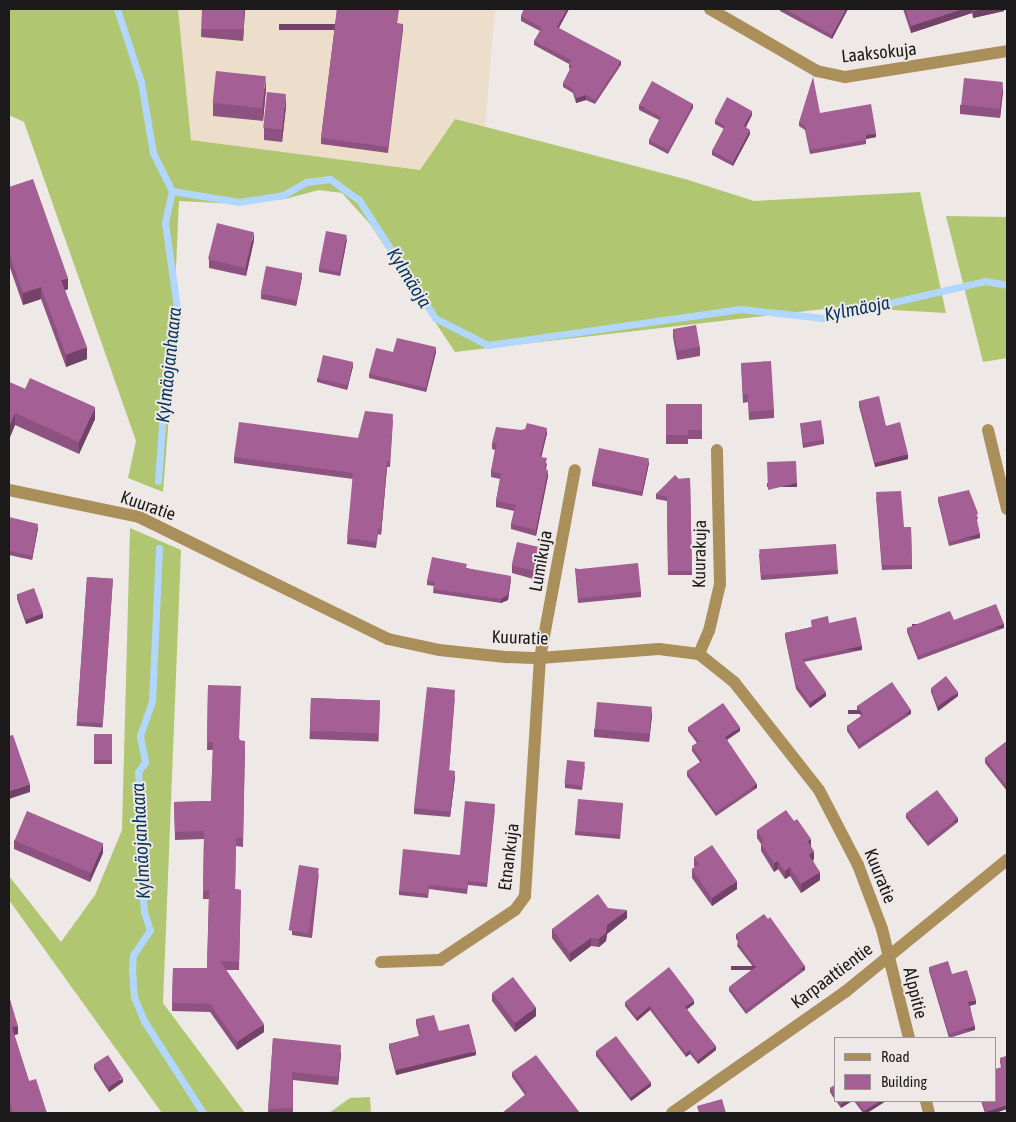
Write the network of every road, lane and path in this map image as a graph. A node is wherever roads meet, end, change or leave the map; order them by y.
1 (710, 9) edge
2 (1007, 51) edge
3 (988, 430) dead end
4 (716, 450) dead end
5 (575, 470) dead end
6 (9, 490) edge
7 (1007, 509) edge
8 (699, 654) junction
9 (540, 658) junction
10 (1007, 860) edge
11 (888, 956) junction
12 (381, 962) dead end
13 (908, 1037) edge
14 (672, 1113) edge

1 - 2 street, Laaksokuja
3 - 7 street
4 - 8 street, Kuurakuja
5 - 9 street, Lumikuja
6 - 9 street, Kuuratie
8 - 9 street, Kuuratie
8 - 11 street, Kuuratie
9 - 12 street, Etnankuja
10 - 11 street, Karpaattientie
11 - 13 street, Alppitie
11 - 14 street, Karpaattientie

